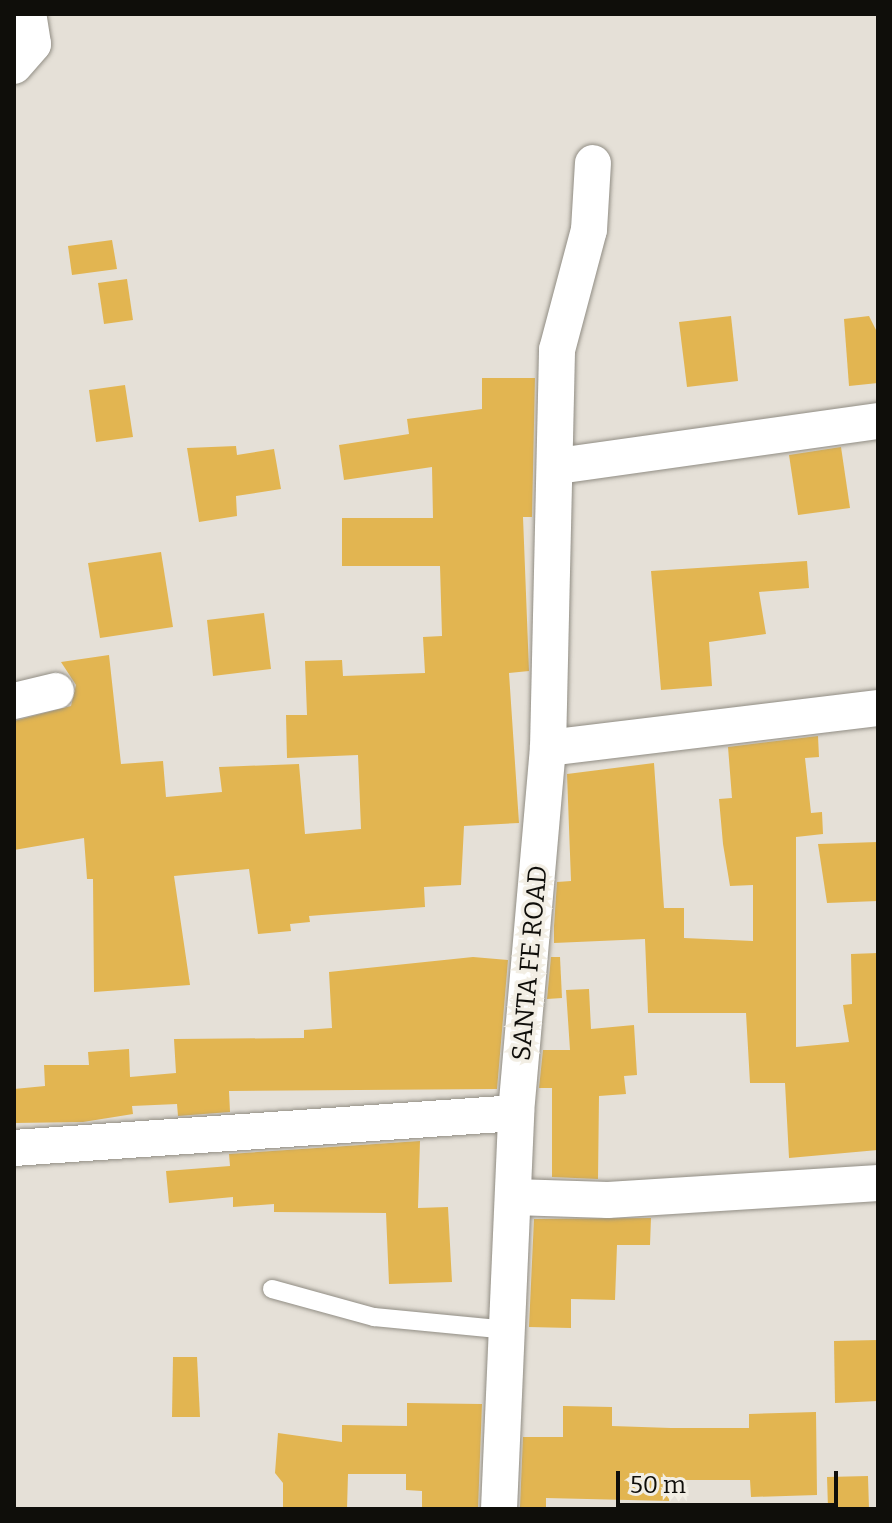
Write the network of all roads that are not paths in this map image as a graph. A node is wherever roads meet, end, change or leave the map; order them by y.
1 (29, 18) dead end
2 (14, 66) edge
3 (593, 163) dead end
4 (878, 421) edge
5 (558, 466) junction
6 (56, 691) dead end
7 (14, 701) edge
8 (878, 708) edge
9 (548, 748) junction
10 (516, 1113) junction
11 (14, 1148) edge
12 (878, 1183) edge
13 (513, 1197) junction
14 (272, 1289) dead end
15 (508, 1330) junction
16 (499, 1509) edge

1 - 2 street
3 - 5 street, SANTA FE ROAD
4 - 5 street
5 - 9 street, SANTA FE ROAD
6 - 7 street
8 - 9 street
9 - 10 street, SANTA FE ROAD
10 - 11 street
10 - 13 street, SANTA FE ROAD
12 - 13 street
13 - 15 street, SANTA FE ROAD
14 - 15 lane
15 - 16 street, SANTA FE ROAD

